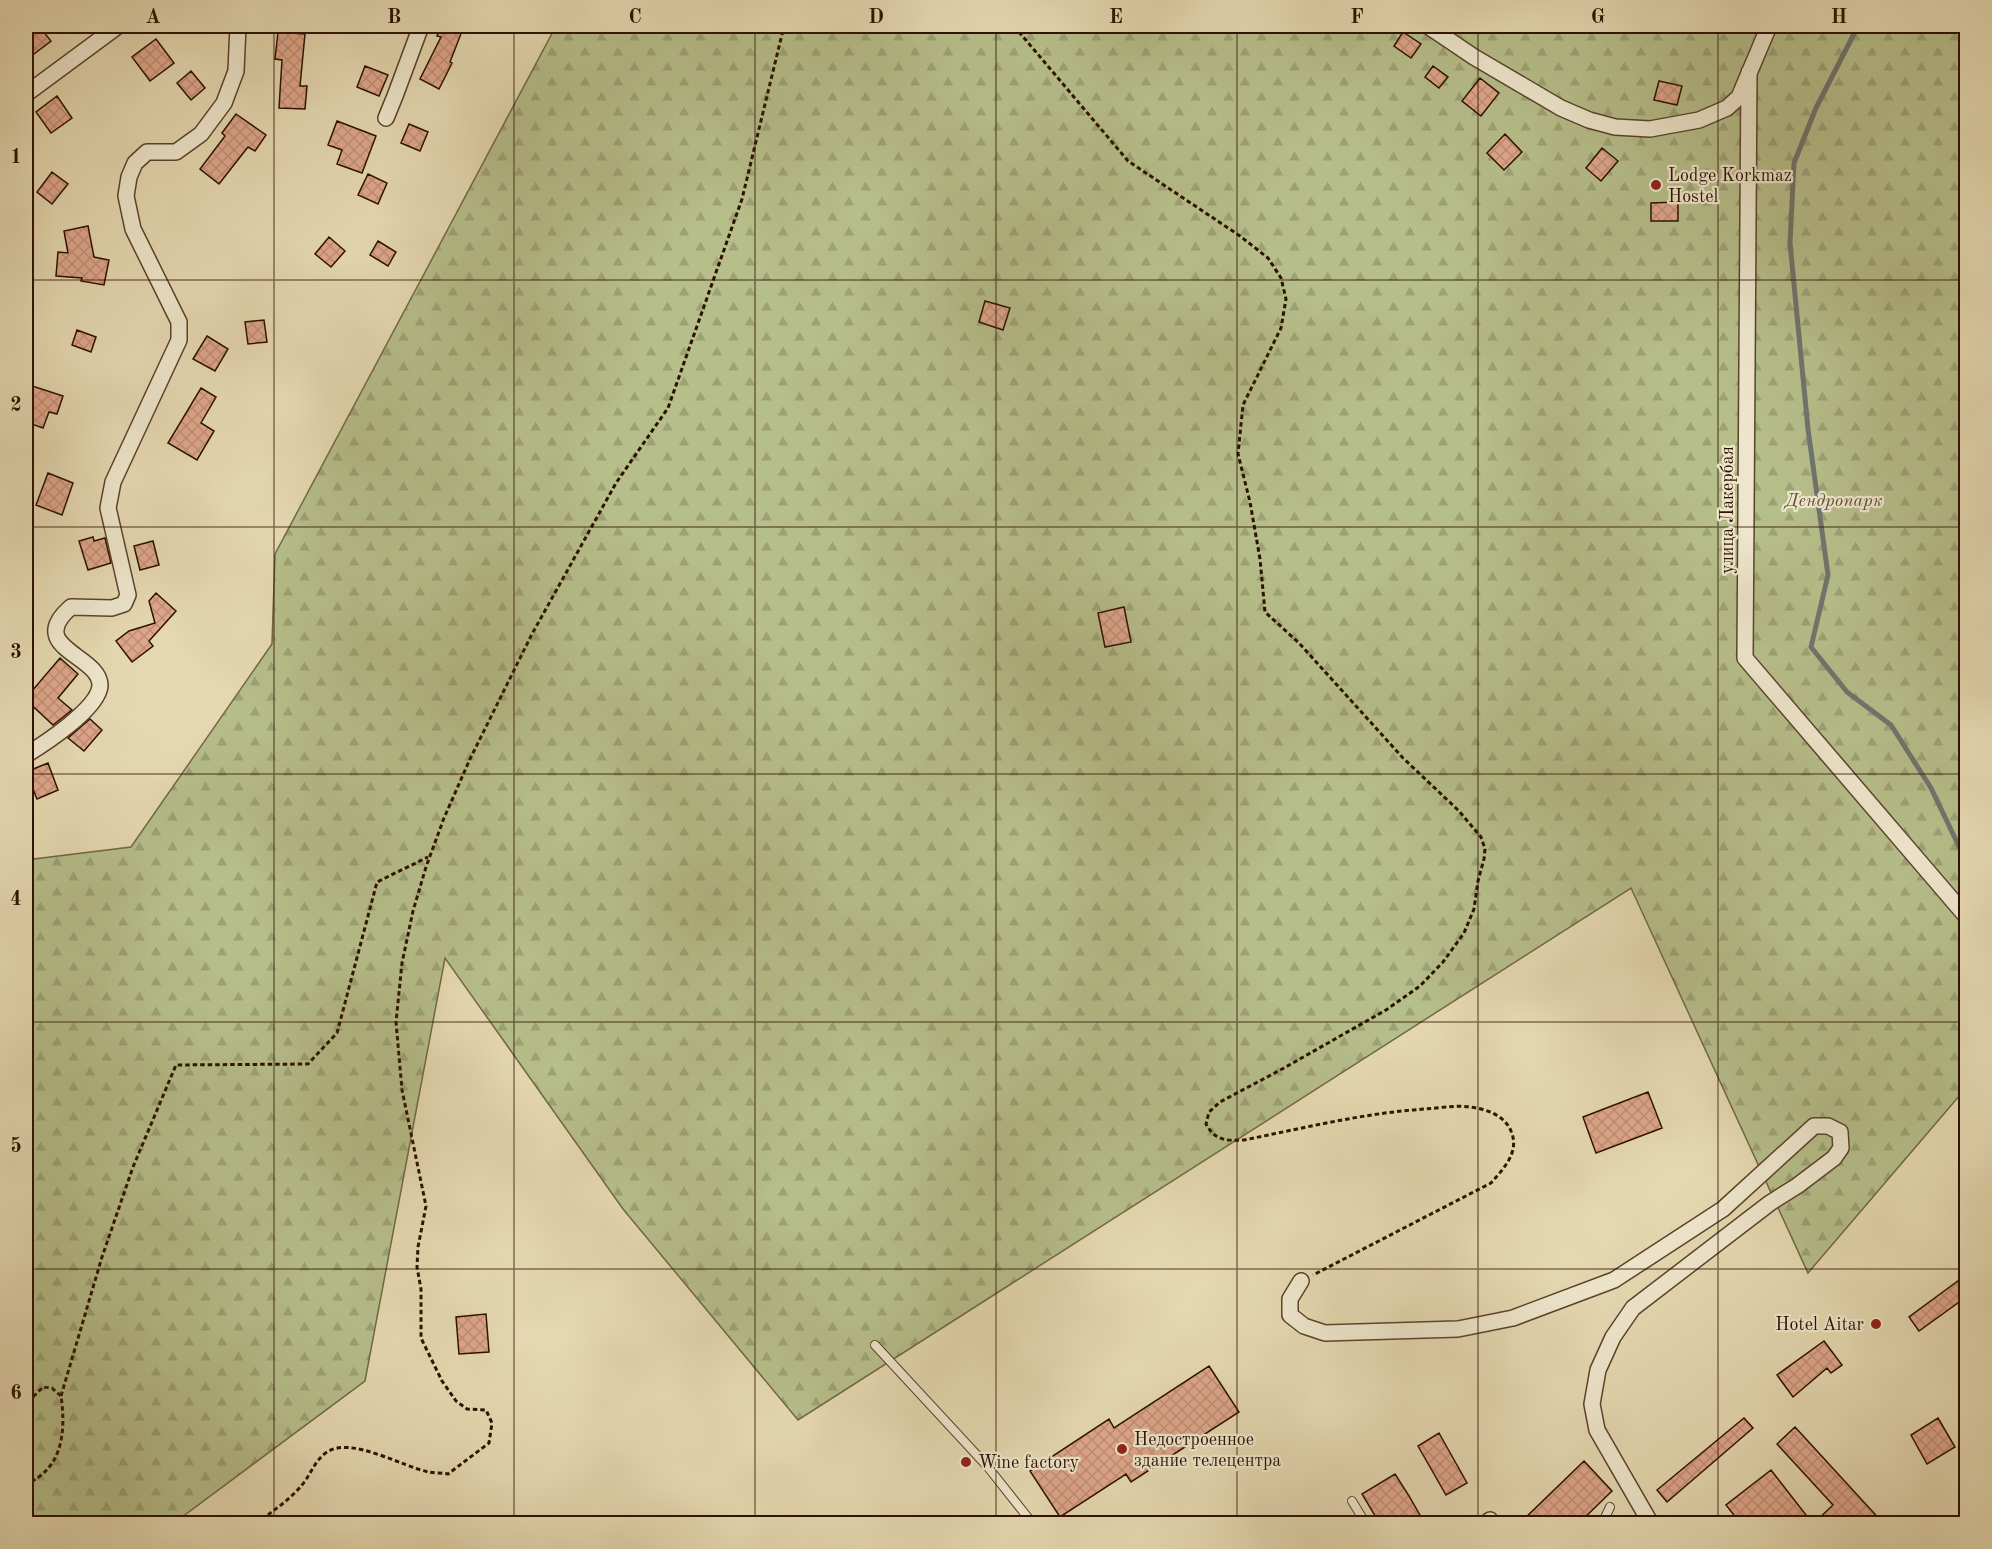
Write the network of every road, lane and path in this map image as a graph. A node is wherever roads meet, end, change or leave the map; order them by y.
1 (118, 26) edge
2 (238, 26) edge
3 (421, 26) edge
4 (784, 26) edge
5 (1014, 26) edge
6 (1428, 26) edge
7 (1769, 26) edge
8 (1749, 72) junction
9 (26, 94) edge
10 (386, 118) dead end
11 (26, 755) edge
12 (430, 856) junction
13 (1966, 916) edge
14 (1301, 1281) joint
15 (875, 1346) dead end
16 (61, 1396) junction
17 (26, 1418) edge
18 (26, 1484) edge
19 (1352, 1502) dead end
20 (1610, 1507) dead end
21 (256, 1524) edge
22 (1033, 1524) edge
23 (1366, 1524) edge
24 (1602, 1524) edge
25 (1651, 1524) edge

1 - 9 street
2 - 11 street
3 - 10 street
4 - 12 path
5 - 14 path
6 - 8 street
7 - 8 street, улица Лакербая
8 - 13 street, улица Лакербая
12 - 16 path
12 - 21 path
14 - 25 street
15 - 22 lane
16 - 17 path
16 - 18 path
19 - 23 lane
20 - 24 lane

